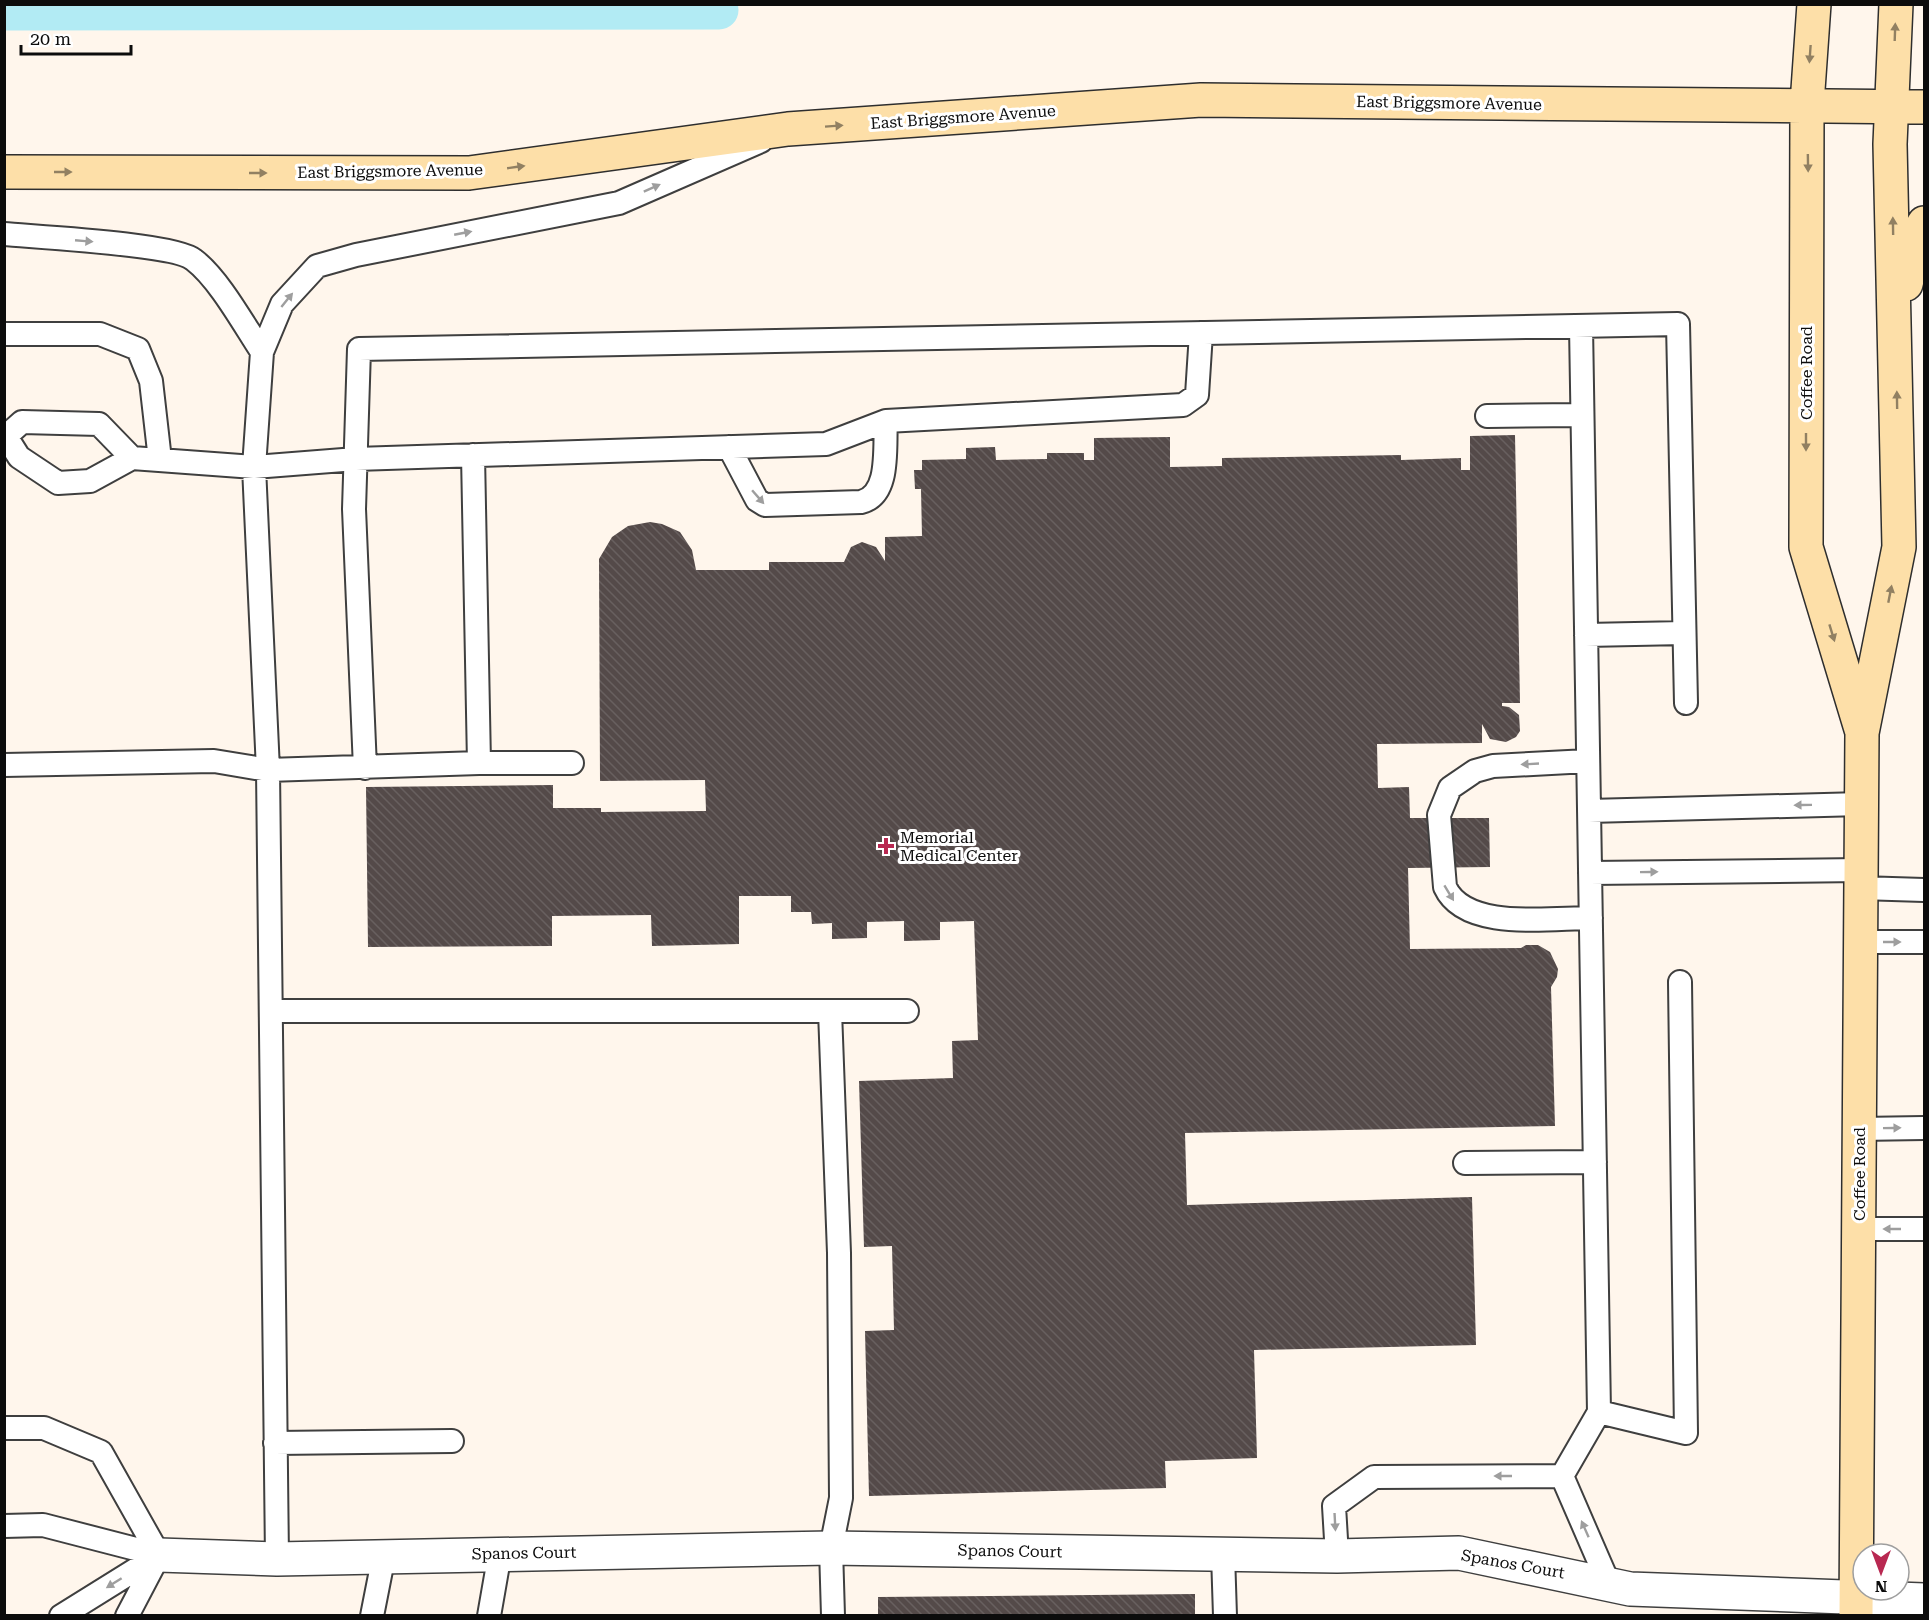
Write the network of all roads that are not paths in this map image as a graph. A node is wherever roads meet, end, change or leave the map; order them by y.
1 (1814, 4) edge
2 (1896, 4) edge
3 (1807, 104) junction
4 (1909, 107) edge
5 (788, 129) junction
6 (4, 172) edge
7 (1924, 223) edge
8 (4, 234) edge
9 (1581, 326) junction
10 (1895, 327) junction
11 (1201, 333) junction
12 (4, 334) edge
13 (262, 352) junction
14 (1582, 415) junction
15 (1487, 416) dead end
16 (886, 421) junction
17 (6, 438) edge
18 (729, 447) junction
19 (473, 455) junction
20 (132, 458) junction
21 (356, 459) junction
22 (160, 460) junction
23 (254, 467) junction
24 (1684, 633) junction
25 (1586, 635) junction
26 (1686, 704) dead end
27 (1862, 733) junction
28 (1588, 761) junction
29 (479, 762) junction
30 (572, 762) dead end
31 (4, 765) edge
32 (365, 768) junction
33 (268, 770) junction
34 (1862, 804) junction
35 (1589, 811) junction
36 (1590, 873) junction
37 (1861, 879) junction
38 (1924, 890) edge
39 (1591, 918) junction
40 (1860, 942) junction
41 (1924, 942) edge
42 (1680, 982) dead end
43 (271, 1011) junction
44 (830, 1011) junction
45 (907, 1011) dead end
46 (1924, 1128) edge
47 (1859, 1129) junction
48 (1595, 1162) junction
49 (1465, 1163) dead end
50 (1858, 1229) junction
51 (1924, 1229) edge
52 (1599, 1412) junction
53 (4, 1417) edge
54 (4, 1428) edge
55 (44, 1428) junction
56 (452, 1441) dead end
57 (275, 1443) junction
58 (1562, 1476) junction
59 (4, 1526) edge
60 (831, 1548) junction
61 (500, 1553) junction
62 (1223, 1554) junction
63 (159, 1555) junction
64 (384, 1555) junction
65 (1337, 1556) junction
66 (277, 1559) junction
67 (1608, 1582) junction
68 (1924, 1600) edge
69 (1856, 1608) edge
70 (61, 1616) edge
71 (127, 1616) edge
72 (372, 1616) edge
73 (489, 1616) edge
74 (833, 1616) edge
75 (1225, 1616) edge

1 -> 3 main road, Coffee Road
4 -> 2 main road, Coffee Road
3 - 4 main road, East Briggsmore Avenue
5 -> 3 main road, East Briggsmore Avenue
3 -> 27 main road, Coffee Road
10 -> 4 main road, Coffee Road
6 -> 5 main road, East Briggsmore Avenue
13 -> 5 lane
7 - 10 main road
8 -> 13 lane
9 - 11 lane
9 - 14 lane
9 - 24 lane
27 -> 10 main road, Coffee Road
11 - 16 lane
11 - 21 lane
12 - 22 lane
13 - 23 lane
14 - 15 lane
14 - 25 lane
16 - 18 lane
18 -> 16 lane
17 - 20 lane
17 - 20 lane
18 - 19 lane
19 - 21 lane
19 - 29 lane
20 - 22 lane
21 - 23 lane
21 - 32 lane
22 - 23 lane
23 - 33 lane
24 - 25 lane
24 - 26 lane
25 - 28 lane
27 - 34 main road, Coffee Road
28 - 35 lane
28 -> 39 lane
29 - 30 lane
29 - 32 lane
31 - 33 lane
32 - 33 lane
33 - 43 lane
34 -> 35 lane
34 - 37 main road, Coffee Road
35 - 36 lane
36 -> 37 lane
36 - 39 lane
37 - 38 lane
37 - 40 main road, Coffee Road
39 - 48 lane
40 -> 41 lane
40 - 47 main road, Coffee Road
42 - 52 lane
43 - 44 lane
43 - 57 lane
44 - 45 lane
44 - 60 lane
47 -> 46 lane
47 - 50 main road, Coffee Road
48 - 49 lane
48 - 52 lane
51 -> 50 lane
50 - 69 main road, Coffee Road
52 - 58 lane
53 - 55 lane
54 - 55 lane
55 - 63 lane
56 - 57 lane
57 - 66 lane
58 -> 65 lane
67 -> 58 lane
59 - 63 lane
60 - 61 street, Spanos Court
60 - 62 street, Spanos Court
60 - 74 lane
61 - 64 street, Spanos Court
61 - 73 lane
62 - 65 street, Spanos Court
62 - 75 lane
63 - 66 street, Spanos Court
63 -> 70 lane
63 - 71 lane
64 - 66 street, Spanos Court
64 - 72 lane
65 - 67 street, Spanos Court
67 - 69 street, Spanos Court
68 - 69 street, Spanos Court

